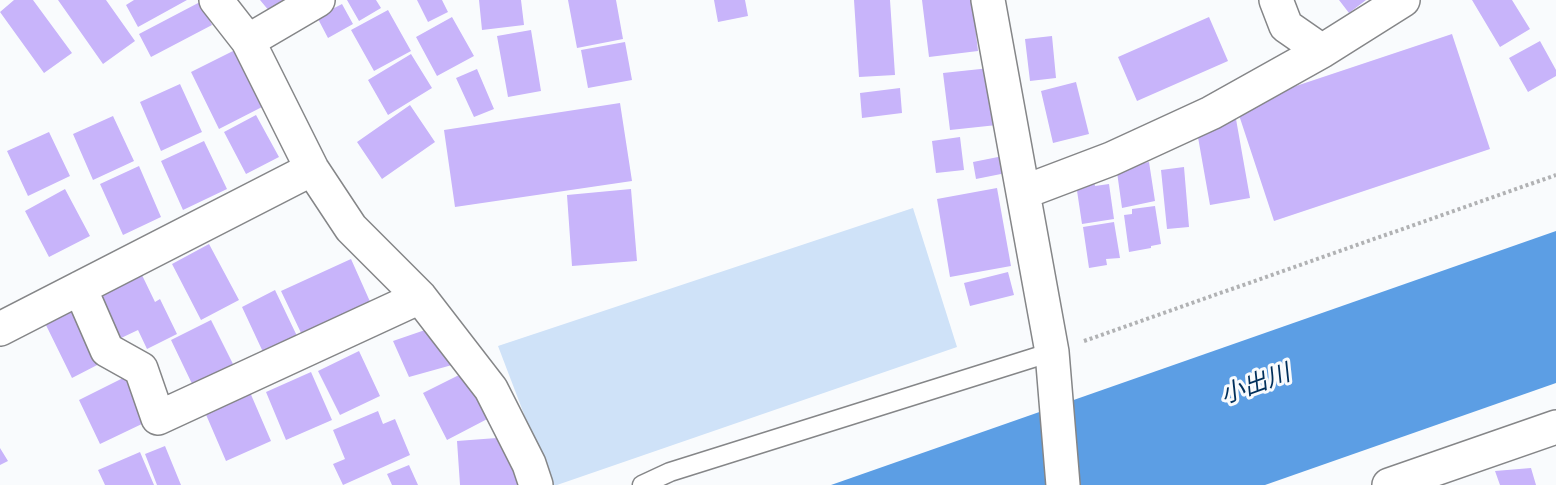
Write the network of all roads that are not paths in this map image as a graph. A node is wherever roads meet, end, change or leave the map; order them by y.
1 (216, 0) edge
2 (318, 0) edge
3 (988, 0) edge
4 (1276, 0) edge
5 (1403, 0) edge
6 (248, 42) junction
7 (1322, 51) junction
8 (312, 169) junction
9 (1024, 192) junction
10 (80, 288) junction
11 (420, 297) junction
12 (0, 329) edge
13 (1053, 358) junction
14 (1556, 427) edge
15 (1399, 483) edge
16 (536, 485) edge
17 (642, 485) edge
18 (1063, 485) edge

1 - 6 street
2 - 6 street
3 - 9 street
4 - 7 street
5 - 7 street
6 - 8 street
7 - 9 street
8 - 10 street
8 - 11 street
9 - 13 street
10 - 11 street
10 - 12 street
11 - 16 street
13 - 17 lane
13 - 18 street
14 - 15 street

